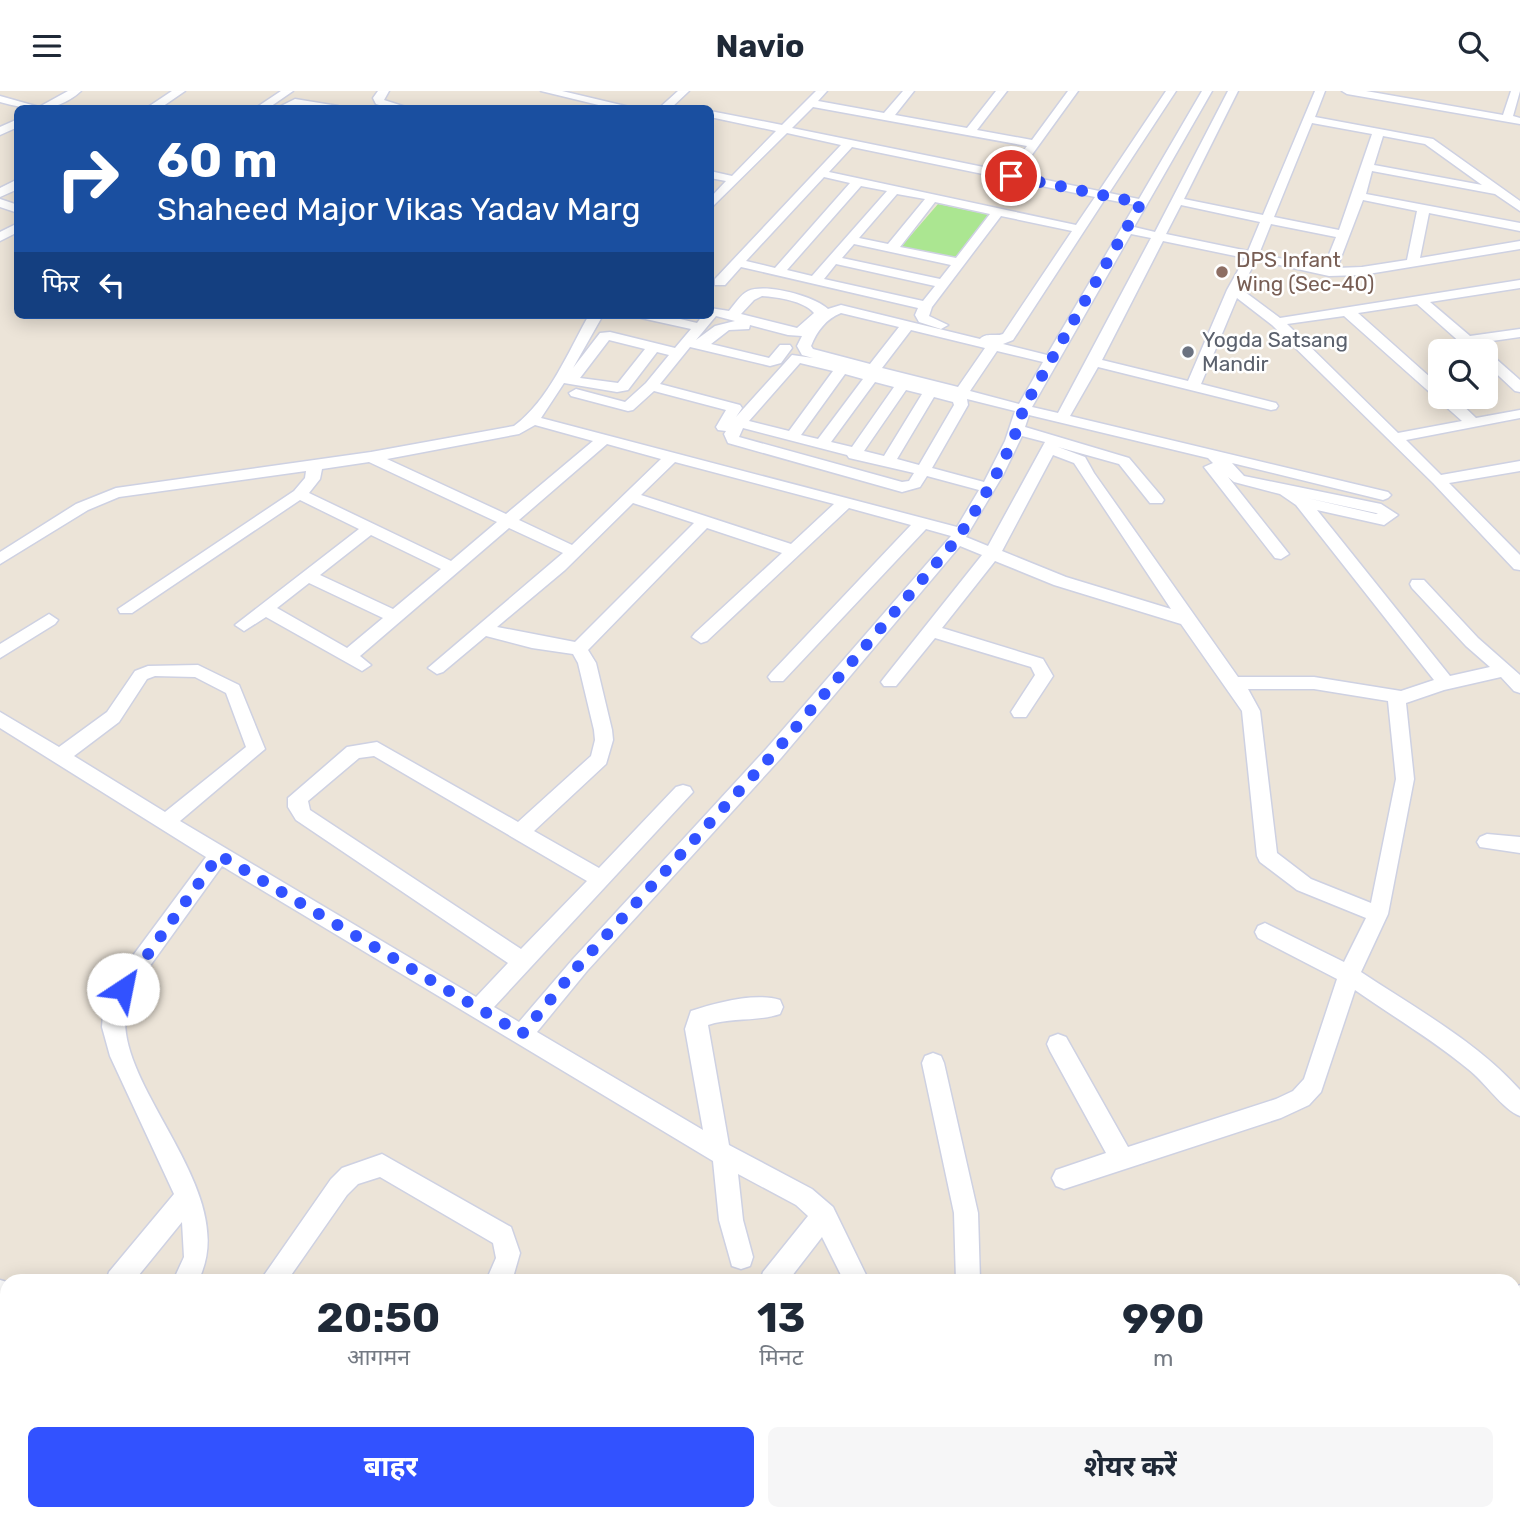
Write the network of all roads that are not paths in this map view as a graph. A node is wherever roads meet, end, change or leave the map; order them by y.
1 (76, 91) edge
2 (180, 91) edge
3 (288, 91) edge
4 (384, 91) edge
5 (546, 91) edge
6 (684, 91) edge
7 (822, 91) edge
8 (909, 91) edge
9 (1002, 91) edge
10 (1073, 91) edge
11 (1171, 91) edge
12 (1207, 91) edge
13 (1233, 91) edge
14 (1320, 91) edge
15 (1347, 91) edge
16 (1516, 91) edge
17 (0, 99) edge
18 (811, 103) junction
19 (22, 105) edge
20 (50, 105) edge
21 (157, 105) edge
22 (265, 105) edge
23 (289, 105) edge
24 (319, 105) edge
25 (392, 105) edge
26 (614, 105) edge
27 (667, 105) edge
28 (714, 115) edge
29 (887, 117) junction
30 (1507, 118) junction
31 (1309, 119) junction
32 (1520, 121) edge
33 (786, 129) junction
34 (1378, 131) junction
35 (970, 132) junction
36 (850, 142) junction
37 (1035, 144) junction
38 (1368, 167) junction
39 (819, 173) junction
40 (714, 175) edge
41 (1011, 176) junction
42 (735, 180) junction
43 (858, 182) junction
44 (894, 190) junction
45 (1499, 191) junction
46 (1103, 194) junction
47 (1359, 196) junction
48 (932, 198) junction
49 (714, 201) edge
50 (1178, 201) junction
51 (1141, 203) junction
52 (1520, 207) edge
53 (1424, 208) junction
54 (997, 213) junction
55 (1266, 219) junction
56 (1520, 227) edge
57 (1078, 229) junction
58 (1125, 229) junction
59 (1343, 235) junction
60 (1160, 237) junction
61 (850, 240) junction
62 (1520, 245) edge
63 (891, 249) junction
64 (1252, 256) junction
65 (834, 260) junction
66 (1412, 261) junction
67 (738, 263) junction
68 (960, 263) junction
69 (778, 272) junction
70 (1329, 272) junction
71 (816, 280) junction
72 (715, 281) edge
73 (1520, 283) edge
74 (945, 284) junction
75 (1234, 291) junction
76 (1421, 301) junction
77 (926, 306) junction
78 (714, 310) edge
79 (1348, 312) junction
80 (714, 314) edge
81 (732, 316) junction
82 (588, 319) edge
83 (684, 319) edge
84 (706, 319) edge
85 (1277, 322) junction
86 (908, 325) junction
87 (698, 327) junction
88 (1520, 333) edge
89 (1465, 339) edge
90 (1480, 339) edge
91 (994, 345) junction
92 (701, 346) junction
93 (654, 347) junction
94 (681, 348) junction
95 (1052, 360) junction
96 (1094, 362) junction
97 (1498, 368) edge
98 (841, 369) junction
99 (873, 373) junction
100 (1428, 382) edge
101 (902, 385) junction
102 (651, 386) junction
103 (1193, 386) junction
104 (555, 387) junction
105 (1520, 388) edge
106 (930, 392) junction
107 (962, 392) junction
108 (1271, 407) dead end
109 (1023, 409) junction
110 (1458, 409) edge
111 (1520, 414) edge
112 (1062, 418) junction
113 (532, 420) junction
114 (1473, 422) junction
115 (739, 423) junction
116 (722, 428) dead end
117 (1019, 430) junction
118 (792, 437) junction
119 (1395, 437) junction
120 (604, 439) junction
121 (1051, 444) junction
122 (820, 446) junction
123 (1205, 451) junction
124 (854, 455) junction
125 (371, 457) junction
126 (672, 457) junction
127 (887, 463) junction
128 (314, 466) junction
129 (1520, 466) edge
130 (923, 472) junction
131 (1438, 480) junction
132 (987, 487) junction
133 (299, 494) junction
134 (1383, 495) dead end
135 (631, 497) junction
136 (1294, 497) junction
137 (1156, 500) dead end
138 (845, 502) junction
139 (508, 521) junction
140 (705, 521) junction
141 (922, 523) junction
142 (370, 528) junction
143 (959, 536) junction
144 (794, 551) junction
145 (574, 552) junction
146 (992, 554) junction
147 (1281, 554) dead end
148 (1, 557) edge
149 (1520, 565) edge
150 (453, 568) junction
151 (308, 576) junction
152 (1418, 584) dead end
153 (126, 609) dead end
154 (265, 609) junction
155 (395, 617) junction
156 (50, 620) dead end
157 (1187, 620) junction
158 (244, 625) dead end
159 (485, 630) junction
160 (932, 631) junction
161 (701, 637) dead end
162 (579, 649) junction
163 (0, 652) edge
164 (437, 668) dead end
165 (1505, 670) junction
166 (778, 677) dead end
167 (890, 683) dead end
168 (1234, 683) junction
169 (1443, 684) junction
170 (1520, 687) edge
171 (1401, 697) junction
172 (1020, 712) dead end
173 (0, 719) edge
174 (60, 756) junction
175 (683, 792) dead end
176 (166, 822) junction
177 (521, 831) junction
178 (1488, 842) dead end
179 (1520, 845) edge
180 (219, 855) junction
181 (601, 879) junction
182 (1378, 915) junction
183 (1265, 932) dead end
184 (523, 962) junction
185 (1349, 975) junction
186 (772, 1007) dead end
187 (479, 1008) junction
188 (522, 1034) junction
189 (1058, 1044) dead end
190 (933, 1063) dead end
191 (1520, 1106) edge
192 (721, 1153) junction
193 (1122, 1159) junction
194 (1064, 1178) dead end
195 (188, 1196) junction
196 (824, 1215) junction
197 (741, 1257) dead end
198 (124, 1274) edge
199 (188, 1274) edge
200 (277, 1274) edge
201 (501, 1274) edge
202 (778, 1274) edge
203 (854, 1274) edge
204 (968, 1274) edge

1 - 20 street
2 - 21 street
3 - 22 street
4 - 25 street
5 - 26 street
6 - 27 street
7 - 18 street
8 - 29 street
9 - 35 street
10 - 37 street
11 - 46 street
12 - 51 street
13 - 50 street
14 - 31 street
15 - 30 street
16 - 30 street
17 - 19 street
18 - 29 street
18 - 33 street
23 - 24 street
28 - 33 street
29 - 35 street
30 - 32 street
31 - 34 street
31 - 55 street
33 - 36 street
33 - 42 street
34 - 38 street
34 - 45 street
35 - 37 street
36 - 39 street
36 - 41 street
37 - 41 street
38 - 45 street
38 - 47 street
39 - 43 street
39 - 67 street
40 - 42 street
41 - 46 street
42 - 49 street
43 - 44 street
43 - 69 street
44 - 48 street
44 - 61 street
45 - 52 street
46 - 51 street
46 - 57 street
47 - 53 street
47 - 59 street
48 - 54 street
48 - 63 street
50 - 55 street
50 - 60 street
51 - 58 street
53 - 56 street
53 - 66 street
54 - 57 street
54 - 68 street
55 - 59 street
55 - 64 street
57 - 77 street
58 - 60 street
58 - 95 street
59 - 70 street
60 - 64 street
60 - 96 street
61 - 63 street
61 - 65 street
62 - 66 street
63 - 68 street
64 - 70 street
64 - 75 street
65 - 71 street
65 - 74 street
66 - 70 street
67 - 69 street
67 - 72 street
68 - 74 street
69 - 71 street
71 - 77 street
72 - 78 street
73 - 76 street
74 - 77 street
75 - 85 street
75 - 103 street
76 - 79 street
76 - 89 street
79 - 85 street
79 - 100 street
80 - 81 street
81 - 81 street
82 - 104 street
83 - 87 street
84 - 87 street
85 - 119 street
86 - 91 street
86 - 99 street
86 - 99 street
87 - 94 street
88 - 90 street
91 - 95 street
91 - 107 street
92 - 92 street
92 - 94 street
93 - 93 street
93 - 94 street
94 - 102 street
95 - 109 street
96 - 103 street
96 - 112 street
97 - 105 street
98 - 99 street
98 - 115 street
98 - 118 street
99 - 101 street
99 - 107 street
99 - 122 street
101 - 106 street
101 - 124 street
102 - 104 street
102 - 116 street
103 - 108 street
104 - 113 street
106 - 127 street
106 - 130 street
107 - 109 street
109 - 112 street
109 - 117 street
110 - 114 street
111 - 114 street
112 - 123 street
113 - 120 street
113 - 125 street
114 - 119 street
115 - 118 street
115 - 130 street
117 - 121 street
117 - 132 street
118 - 122 street
119 - 131 street
120 - 126 street
120 - 139 street
121 - 137 street
121 - 146 street
121 - 157 street
122 - 124 street
123 - 134 street
123 - 136 street
123 - 147 street
124 - 127 street
125 - 128 street
125 - 139 street
126 - 135 street
126 - 138 street
127 - 130 street
128 - 133 street
128 - 148 street
129 - 131 street
130 - 132 street
131 - 149 street
132 - 143 street
133 - 142 street
133 - 153 street
135 - 140 street
135 - 145 street
136 - 136 street
136 - 169 street
138 - 141 street
138 - 144 street
139 - 145 street
139 - 150 street
140 - 144 street
140 - 162 street
141 - 143 street
141 - 166 street
142 - 150 street
142 - 151 street
143 - 146 street
143 - 188 street
144 - 161 street
145 - 159 street
146 - 157 street
146 - 160 street
150 - 155 street
151 - 154 street
151 - 155 street
152 - 165 street
154 - 155 street
154 - 158 street
156 - 163 street
157 - 168 street
159 - 162 street
159 - 164 street
160 - 167 street
160 - 172 street
162 - 177 street
165 - 169 street
165 - 170 street
168 - 171 street
168 - 182 street
169 - 171 street
171 - 182 street
173 - 174 street
174 - 176 street
174 - 176 street
175 - 181 street
176 - 180 street
177 - 181 street
177 - 184 street
178 - 179 street
180 - 187 street
180 - 195 street
181 - 184 street
182 - 185 street
183 - 185 street
184 - 187 street
185 - 191 street
185 - 193 street
186 - 192 street
187 - 188 street
188 - 192 street
189 - 193 street
190 - 204 street
192 - 196 street
192 - 197 street
193 - 194 street
195 - 198 street
195 - 199 street
196 - 202 street
196 - 203 street
200 - 201 street

